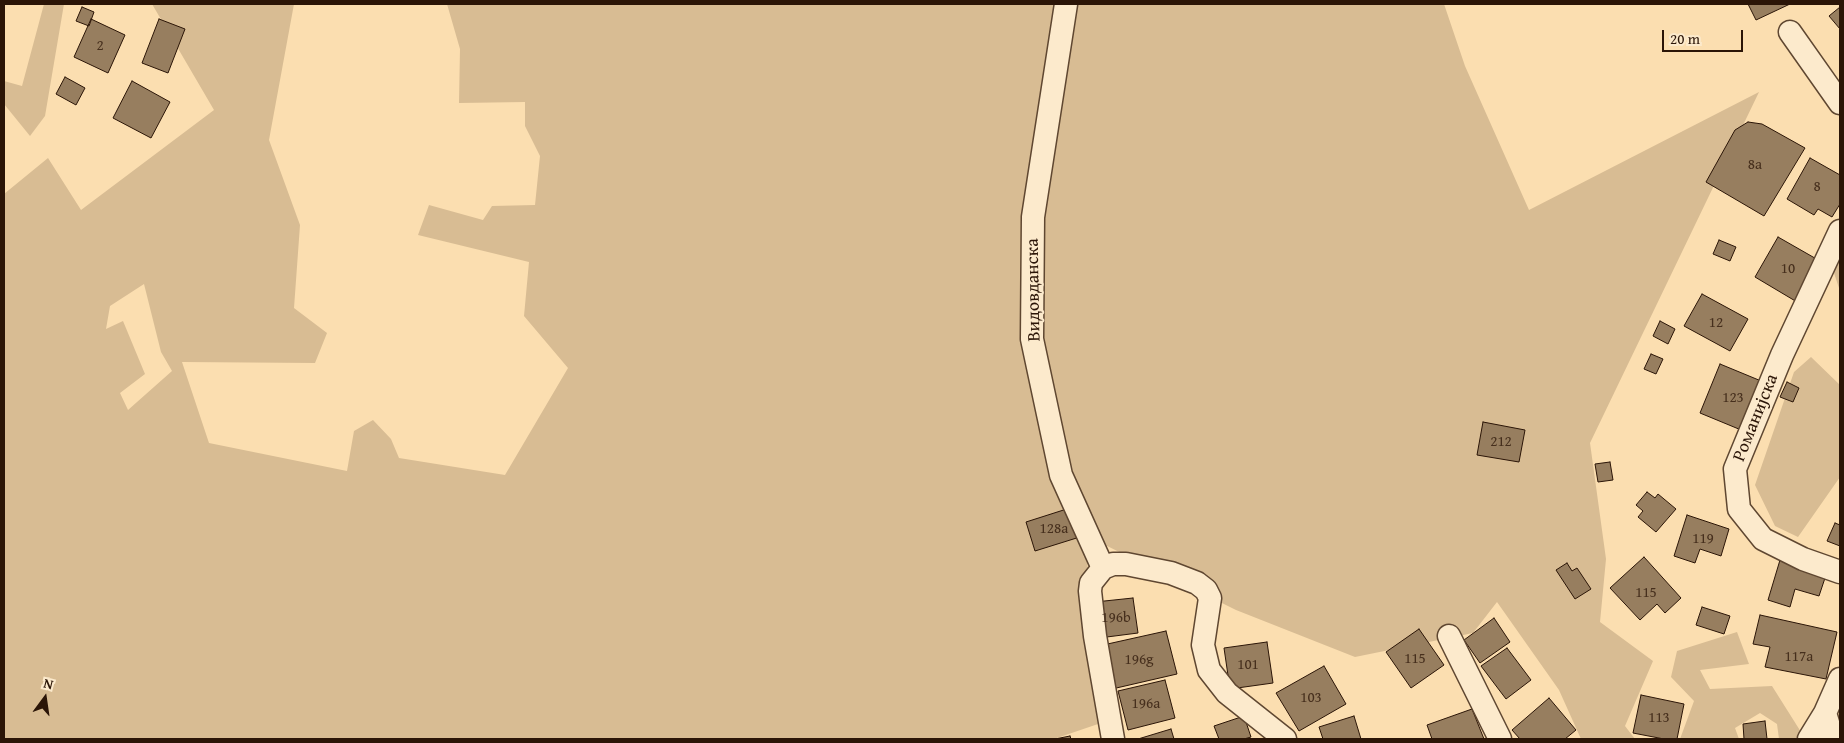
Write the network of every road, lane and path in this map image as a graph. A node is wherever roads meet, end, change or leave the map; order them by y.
1 (1066, 4) edge
2 (1790, 32) dead end
3 (1840, 103) edge
4 (1840, 232) edge
5 (1102, 568) junction
6 (1840, 572) edge
7 (1449, 636) dead end
8 (1840, 679) edge
9 (1825, 713) junction
10 (1112, 739) edge
11 (1285, 739) edge
12 (1500, 739) edge
13 (1809, 739) edge
14 (1833, 739) edge

1 - 5 street, Видовданска
2 - 3 street
4 - 6 street, Романијска
5 - 10 street
5 - 11 street
7 - 12 street
8 - 9 street
9 - 13 street
9 - 14 street

